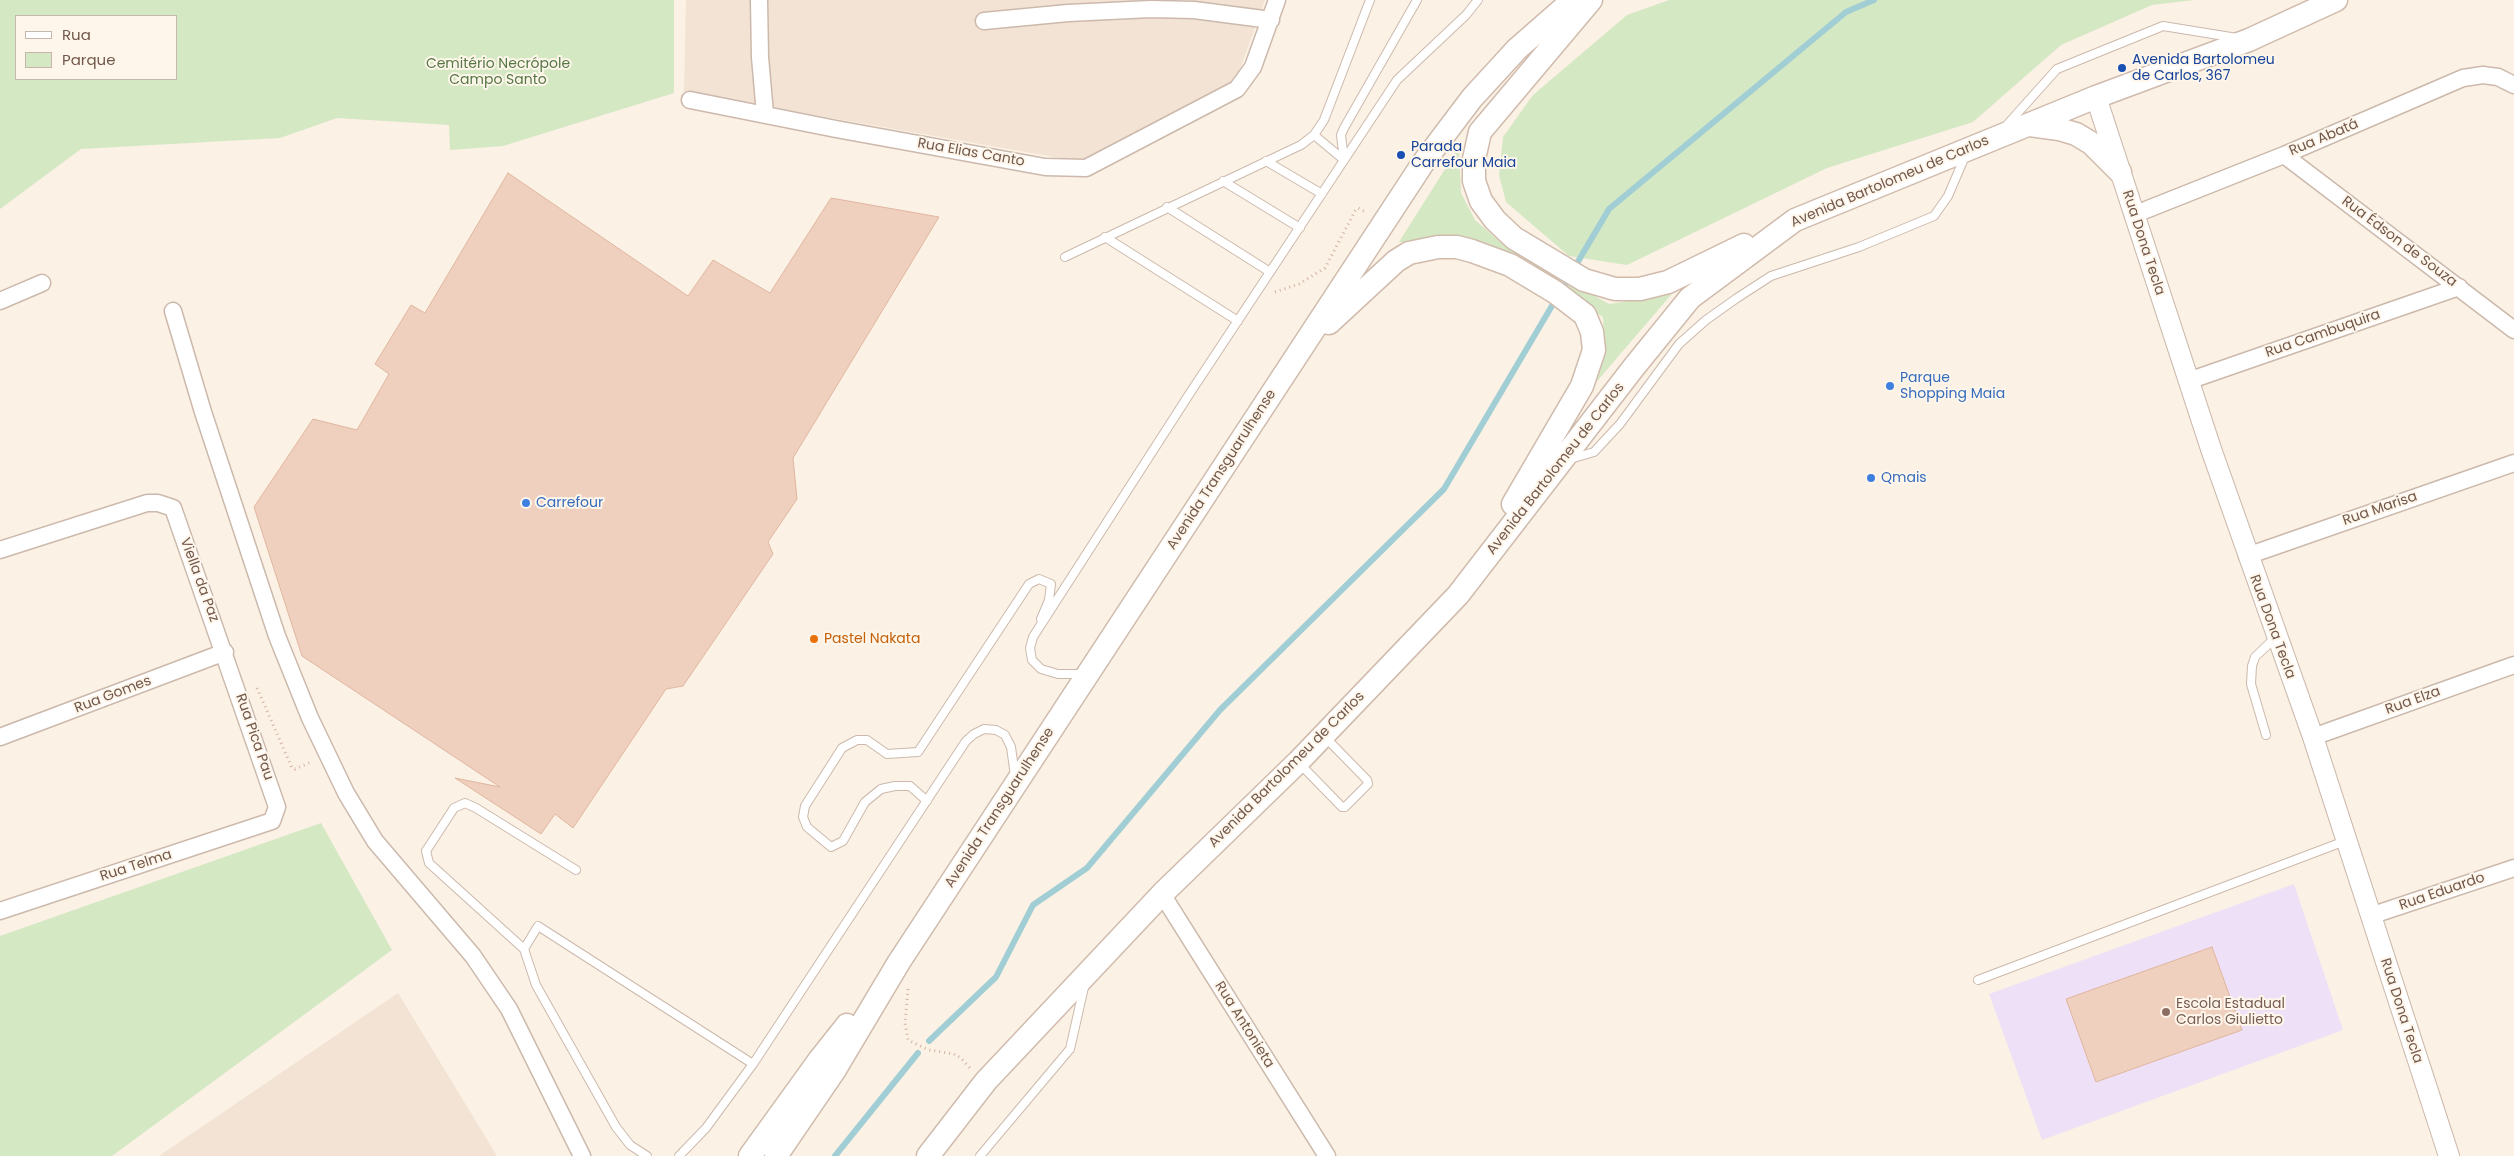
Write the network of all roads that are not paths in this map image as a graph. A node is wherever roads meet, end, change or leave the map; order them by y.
1 (759, 0) edge
2 (1277, 0) edge
3 (1370, 0) edge
4 (1417, 0) edge
5 (1478, 0) edge
6 (1573, 0) edge
7 (1591, 0) edge
8 (2336, 0) edge
9 (1271, 20) junction
10 (984, 22) dead end
11 (2249, 40) junction
12 (2514, 85) edge
13 (2096, 97) junction
14 (690, 100) dead end
15 (765, 114) junction
16 (2026, 125) junction
17 (1314, 135) junction
18 (1996, 137) junction
19 (1967, 150) junction
20 (2284, 154) junction
21 (1344, 160) junction
22 (1266, 161) junction
23 (2120, 172) junction
24 (1223, 181) junction
25 (1322, 194) junction
26 (1167, 207) junction
27 (2134, 215) junction
28 (1795, 220) junction
29 (1300, 228) junction
30 (1105, 238) junction
31 (1065, 257) dead end
32 (1270, 272) junction
33 (42, 284) dead end
34 (2459, 287) junction
35 (0, 301) edge
36 (173, 311) dead end
37 (1238, 321) junction
38 (2514, 330) edge
39 (2188, 381) junction
40 (1272, 393) junction
41 (1561, 462) junction
42 (2514, 463) edge
43 (0, 550) edge
44 (2247, 556) junction
45 (1458, 595) junction
46 (1033, 637) junction
47 (2276, 637) junction
48 (225, 652) junction
49 (2514, 665) edge
50 (1090, 674) junction
51 (1324, 735) junction
52 (2266, 735) dead end
53 (0, 737) edge
54 (2313, 737) junction
55 (1298, 762) junction
56 (1016, 783) junction
57 (927, 801) junction
58 (272, 822) joint
59 (2347, 840) junction
60 (2514, 868) edge
61 (576, 870) dead end
62 (1162, 894) junction
63 (0, 912) edge
64 (2370, 916) junction
65 (524, 950) junction
66 (898, 962) junction
67 (1087, 975) junction
68 (1978, 980) dead end
69 (753, 1064) junction
70 (582, 1156) edge
71 (647, 1156) edge
72 (679, 1156) edge
73 (750, 1156) edge
74 (776, 1156) edge
75 (928, 1156) edge
76 (980, 1156) edge
77 (1327, 1156) edge
78 (2449, 1156) edge

1 - 15 street
2 - 9 street
3 - 17 lane
4 - 21 lane
5 - 21 lane
6 - 40 main road, Avenida Transguarulhense
7 - 28 main road
8 - 11 main road, Avenida Bartolomeu de Carlos
9 - 10 street
9 - 15 street, Rua Elias Canto
11 - 13 main road, Avenida Bartolomeu de Carlos
11 - 18 lane
12 - 20 street, Rua Abatá
13 - 16 main road, Avenida Bartolomeu de Carlos
13 - 23 street, Rua Dona Tecla
14 - 15 street, Rua Elias Canto
16 - 18 main road, Avenida Bartolomeu de Carlos
16 - 23 main road
17 - 21 lane
17 - 22 lane
18 - 19 main road, Avenida Bartolomeu de Carlos
19 - 28 main road, Avenida Bartolomeu de Carlos
19 - 41 lane
20 - 27 street, Rua Abatá
20 - 34 street, Rua Édson de Souza
21 - 25 lane
22 - 24 lane
22 - 25 lane
23 - 27 street, Rua Dona Tecla
24 - 26 lane
24 - 29 lane
25 - 29 lane
26 - 30 lane
26 - 32 lane
27 - 39 street, Rua Dona Tecla
28 - 41 main road, Avenida Bartolomeu de Carlos
29 - 32 lane
30 - 31 lane
30 - 37 lane
32 - 37 lane
33 - 35 street
34 - 38 street, Rua Édson de Souza
34 - 39 street, Rua Cambuquira
36 - 70 street
37 - 46 lane
39 - 44 street, Rua Dona Tecla
40 - 45 main road
40 - 50 main road, Avenida Transguarulhense
41 - 45 main road, Avenida Bartolomeu de Carlos
42 - 44 street, Rua Marisa
43 - 48 street, Viella da Paz
44 - 47 street, Rua Dona Tecla
45 - 51 main road, Avenida Bartolomeu de Carlos
46 - 50 lane
46 - 57 lane
47 - 52 lane
47 - 54 street, Rua Dona Tecla
48 - 53 street, Rua Gomes
48 - 58 street, Rua Pica Pau
49 - 54 street, Rua Elza
50 - 56 main road, Avenida Transguarulhense
51 - 55 main road, Avenida Bartolomeu de Carlos
51 - 55 lane
54 - 59 street, Rua Dona Tecla
55 - 62 main road, Avenida Bartolomeu de Carlos
56 - 57 lane
56 - 66 main road, Avenida Transguarulhense
57 - 69 lane
58 - 63 street, Rua Telma
59 - 64 street, Rua Dona Tecla
59 - 68 lane
60 - 64 street, Rua Eduardo
61 - 65 lane
62 - 67 main road, Avenida Bartolomeu de Carlos
62 - 77 street, Rua Antonieta
64 - 78 street, Rua Dona Tecla
65 - 69 lane
65 - 71 lane
66 - 73 main road
66 - 74 main road
67 - 75 main road, Avenida Bartolomeu de Carlos
67 - 76 lane
69 - 72 lane

